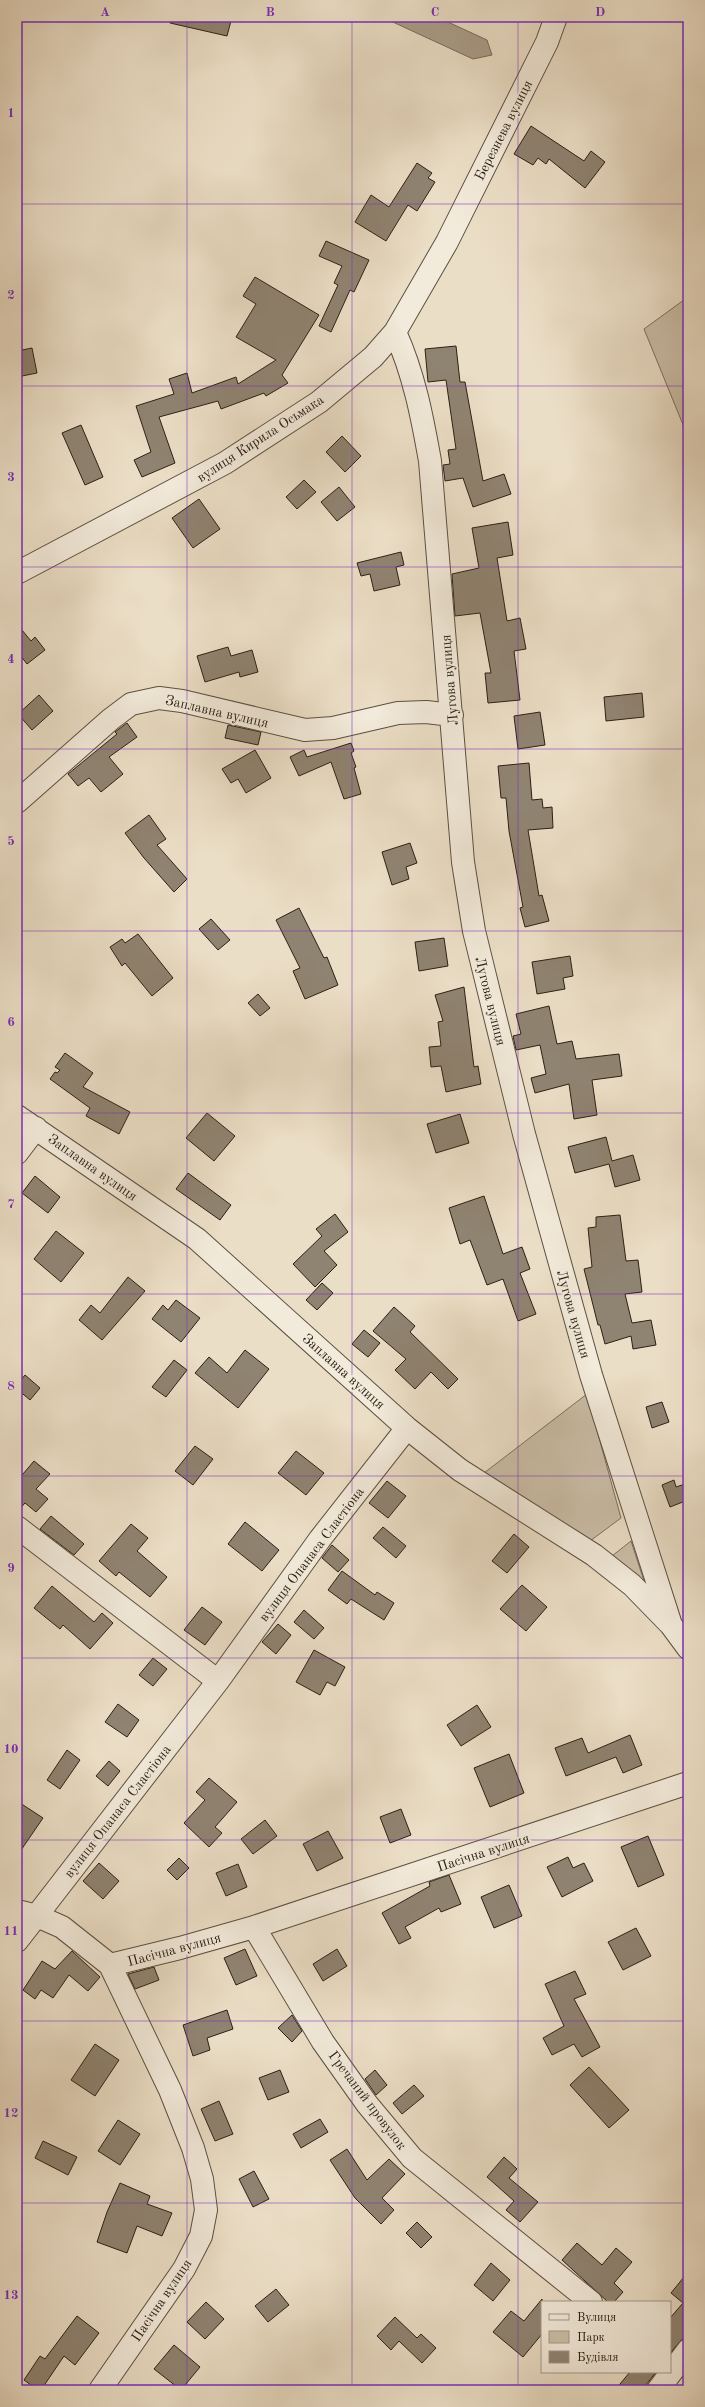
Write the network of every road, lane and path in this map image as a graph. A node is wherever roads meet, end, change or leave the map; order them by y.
1 (556, 17) edge
2 (447, 242) joint
3 (395, 332) junction
4 (17, 573) edge
5 (452, 715) junction
6 (17, 802) edge
7 (17, 1116) edge
8 (36, 1128) junction
9 (17, 1153) edge
10 (407, 1428) junction
11 (17, 1527) edge
12 (671, 1625) junction
13 (688, 1648) edge
14 (218, 1681) junction
15 (688, 1783) edge
16 (27, 1914) edge
17 (254, 1927) junction
18 (17, 1941) edge
19 (110, 1965) junction
20 (591, 2301) edge
21 (688, 2350) edge
22 (672, 2365) edge
23 (668, 2373) edge
24 (100, 2390) edge
25 (658, 2390) edge

1 - 2 street, Березнева вулиця
2 - 3 street, вулиця Кирила Осьмака
3 - 4 street, вулиця Кирила Осьмака
3 - 5 street, Лугова вулиця
5 - 6 street, Заплавна вулиця
5 - 12 street, Лугова вулиця
7 - 8 street, Заплавна вулиця
8 - 9 street
8 - 10 street, Заплавна вулиця
10 - 12 street, Заплавна вулиця
10 - 14 street, вулиця Опанаса Сластіона
11 - 14 street
12 - 13 street, Лугова вулиця
14 - 16 street, вулиця Опанаса Сластіона
15 - 17 street, Пасічна вулиця
16 - 18 street, вулиця Опанаса Сластіона
16 - 19 street
17 - 19 street, Пасічна вулиця
17 - 20 street, Гречаний провулок
19 - 24 street, Пасічна вулиця
21 - 22 street
23 - 25 street

